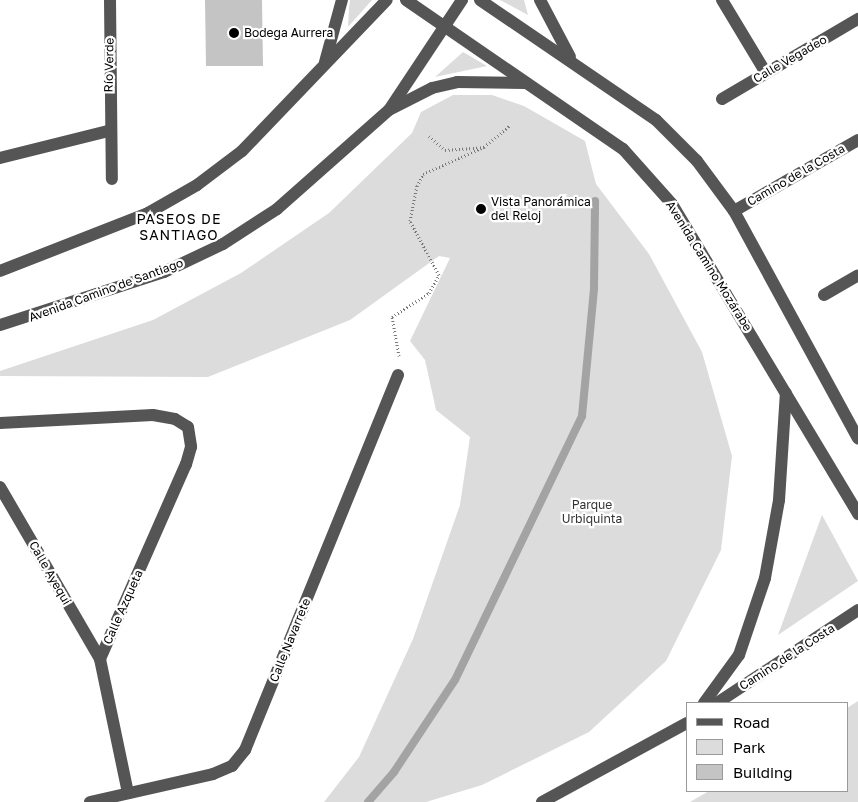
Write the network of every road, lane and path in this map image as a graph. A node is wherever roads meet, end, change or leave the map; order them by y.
1 (110, 0) edge
2 (342, 0) edge
3 (387, 0) edge
4 (406, 0) edge
5 (462, 0) edge
6 (480, 0) edge
7 (540, 0) edge
8 (722, 0) edge
9 (858, 19) edge
10 (443, 28) junction
11 (571, 59) junction
12 (323, 66) junction
13 (766, 73) junction
14 (527, 84) junction
15 (722, 99) dead end
16 (389, 110) junction
17 (510, 125) dead end
18 (108, 131) junction
19 (429, 136) dead end
20 (858, 140) edge
21 (484, 147) junction
22 (0, 158) edge
23 (112, 179) dead end
24 (734, 211) junction
25 (0, 271) edge
26 (858, 275) edge
27 (824, 295) dead end
28 (0, 325) edge
29 (398, 375) joint
30 (786, 393) junction
31 (0, 423) edge
32 (858, 438) edge
33 (0, 487) edge
34 (858, 514) edge
35 (858, 610) edge
36 (100, 659) junction
37 (705, 702) edge
38 (719, 702) edge
39 (686, 724) edge
40 (128, 793) junction
41 (90, 802) edge
42 (542, 802) edge

1 - 18 street, Río Verde
2 - 12 street
3 - 12 street
4 - 10 street, Avenida Camino Mozárabe
5 - 10 street, Avenida Camino de Santiago
6 - 11 street
7 - 11 street
8 - 13 street
9 - 13 street, Calle Vegadeo
10 - 14 street, Avenida Camino Mozárabe
10 - 16 street, Avenida Camino de Santiago
11 - 24 street
12 - 25 street
13 - 15 street, Calle Vegadeo
14 - 16 street
14 - 30 street, Avenida Camino Mozárabe
16 - 28 street, Avenida Camino de Santiago
17 - 21 path
18 - 22 street
18 - 23 street, Río Verde
19 - 21 path
20 - 24 street, Camino de la Costa
21 - 29 path
24 - 32 street
26 - 27 street
29 - 40 street, Calle Navarrete
30 - 34 street, Avenida Camino Mozárabe
30 - 37 street
31 - 36 street, Calle Azqueta
33 - 36 street, Calle Ayequi
35 - 38 street, Camino de la Costa
36 - 40 street, Calle Azqueta
39 - 42 street
40 - 41 street, Calle Navarrete

